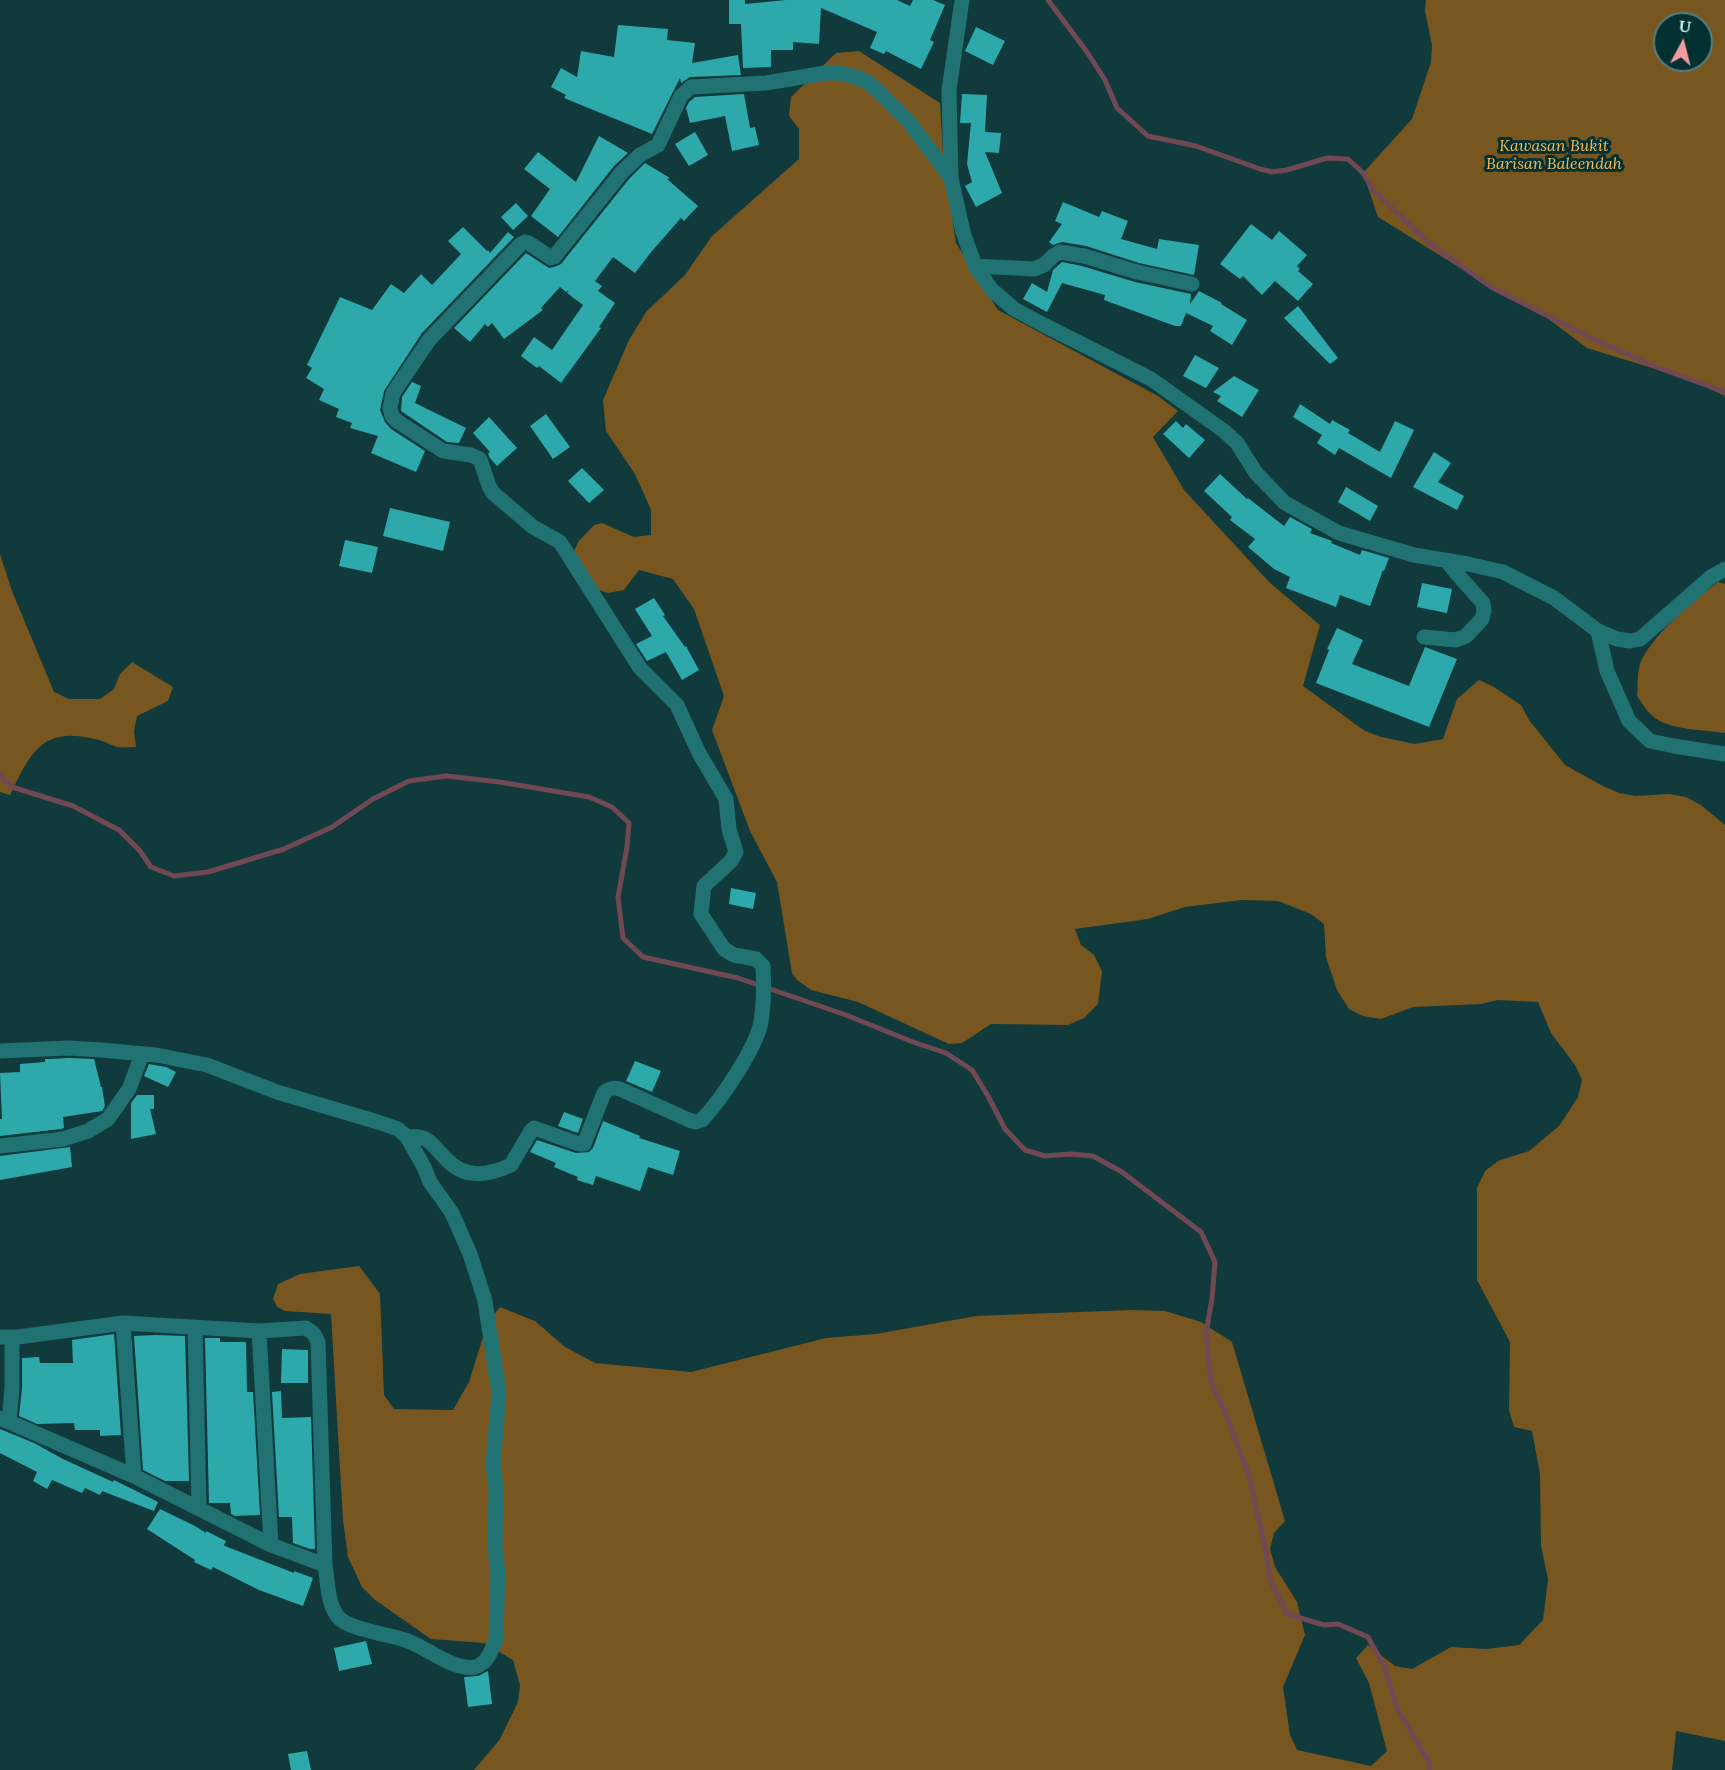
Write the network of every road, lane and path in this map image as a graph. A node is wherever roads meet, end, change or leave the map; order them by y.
1 (962, 0) edge
2 (951, 178) junction
3 (975, 266) junction
4 (1192, 284) dead end
5 (1448, 561) junction
6 (1725, 569) edge
7 (1598, 631) junction
8 (1424, 637) dead end
9 (1725, 754) edge
10 (0, 1051) edge
11 (142, 1054) junction
12 (407, 1137) junction
13 (0, 1146) edge
14 (123, 1323) junction
15 (195, 1327) junction
16 (259, 1331) junction
17 (6, 1337) edge
18 (4, 1420) edge
19 (134, 1476) junction
20 (199, 1508) junction
21 (271, 1545) junction
22 (325, 1565) junction

1 - 2 street
2 - 3 street
2 - 12 street
3 - 4 street
3 - 5 street
5 - 7 street
5 - 8 street
6 - 7 street
7 - 9 street
10 - 11 street
11 - 12 street
11 - 13 street
12 - 22 street
14 - 15 street
14 - 17 street
14 - 19 street
15 - 16 street
15 - 20 street
16 - 21 street
16 - 22 street
17 - 18 street
18 - 19 street
19 - 20 street
20 - 21 street
21 - 22 street

